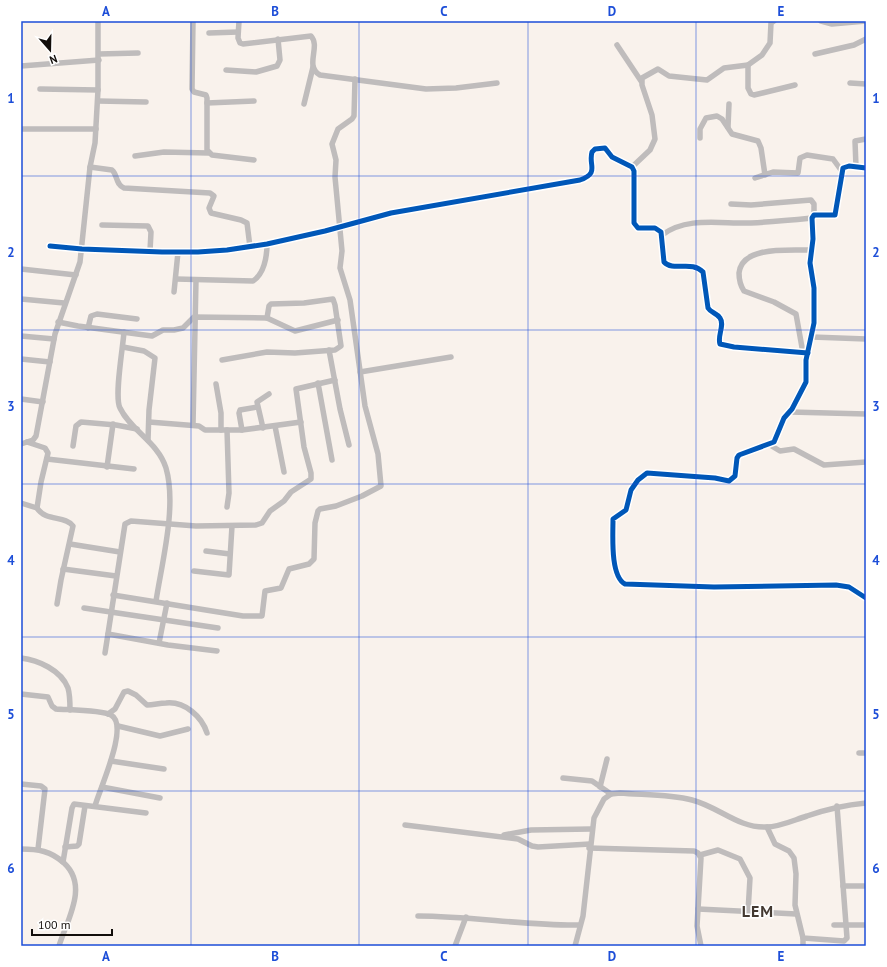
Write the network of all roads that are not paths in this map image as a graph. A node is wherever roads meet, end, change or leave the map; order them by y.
1 (98, 21) edge
2 (192, 21) edge
3 (239, 21) edge
4 (774, 21) edge
5 (821, 21) edge
6 (866, 21) edge
7 (238, 32) junction
8 (210, 33) dead end
9 (278, 39) junction
10 (866, 40) edge
11 (617, 45) dead end
12 (138, 53) dead end
13 (815, 54) dead end
14 (99, 57) junction
15 (748, 65) junction
16 (21, 66) edge
17 (313, 67) junction
18 (226, 70) dead end
19 (355, 79) junction
20 (641, 81) junction
21 (497, 83) dead end
22 (850, 83) dead end
23 (866, 84) edge
24 (795, 85) dead end
25 (40, 89) dead end
26 (98, 90) junction
27 (254, 101) dead end
28 (98, 102) junction
29 (146, 102) dead end
30 (207, 103) junction
31 (304, 104) dead end
32 (729, 104) dead end
33 (21, 129) edge
34 (96, 129) junction
35 (728, 131) junction
36 (700, 138) dead end
37 (866, 139) edge
38 (208, 153) junction
39 (135, 156) dead end
40 (254, 160) dead end
41 (90, 167) junction
42 (632, 167) junction
43 (856, 167) junction
44 (866, 168) edge
45 (841, 170) junction
46 (765, 175) junction
47 (755, 178) dead end
48 (731, 204) dead end
49 (813, 217) junction
50 (102, 225) dead end
51 (339, 228) junction
52 (662, 235) junction
53 (266, 244) junction
54 (50, 246) dead end
55 (250, 247) junction
56 (82, 249) junction
57 (811, 250) junction
58 (150, 252) junction
59 (178, 252) junction
60 (21, 269) edge
61 (76, 275) junction
62 (176, 279) junction
63 (196, 280) junction
64 (174, 292) dead end
65 (21, 299) edge
66 (64, 303) junction
67 (194, 317) junction
68 (267, 318) junction
69 (138, 319) dead end
70 (338, 320) junction
71 (58, 322) junction
72 (88, 328) junction
73 (124, 332) junction
74 (21, 336) edge
75 (812, 337) junction
76 (54, 339) junction
77 (866, 339) edge
78 (123, 346) junction
79 (329, 350) junction
80 (805, 353) junction
81 (451, 357) dead end
82 (21, 359) edge
83 (222, 360) dead end
84 (50, 362) junction
85 (360, 372) junction
86 (335, 380) junction
87 (318, 383) junction
88 (216, 384) dead end
89 (269, 394) dead end
90 (21, 399) edge
91 (43, 402) junction
92 (258, 407) junction
93 (790, 412) junction
94 (866, 414) edge
95 (149, 422) junction
96 (301, 422) junction
97 (113, 424) junction
98 (193, 425) junction
99 (275, 426) junction
100 (263, 428) junction
101 (138, 430) junction
102 (221, 430) junction
103 (227, 430) junction
104 (242, 430) junction
105 (148, 440) junction
106 (24, 443) edge
107 (770, 444) junction
108 (348, 445) dead end
109 (73, 446) dead end
110 (47, 459) junction
111 (332, 460) dead end
112 (866, 462) edge
113 (107, 467) junction
114 (134, 469) dead end
115 (284, 472) dead end
116 (21, 503) edge
117 (227, 507) dead end
118 (37, 508) junction
119 (168, 524) junction
120 (232, 526) junction
121 (70, 544) junction
122 (206, 551) dead end
123 (120, 552) junction
124 (230, 554) junction
125 (63, 569) junction
126 (194, 571) dead end
127 (116, 576) junction
128 (113, 595) junction
129 (866, 598) edge
130 (156, 601) junction
131 (167, 603) junction
132 (57, 604) dead end
133 (84, 608) dead end
134 (111, 613) junction
135 (164, 621) junction
136 (218, 628) dead end
137 (108, 634) junction
138 (159, 643) junction
139 (217, 651) dead end
140 (105, 653) dead end
141 (21, 658) edge
142 (21, 694) edge
143 (70, 710) junction
144 (108, 714) junction
145 (118, 726) junction
146 (188, 729) dead end
147 (207, 733) dead end
148 (859, 753) dead end
149 (866, 753) edge
150 (607, 759) dead end
151 (111, 761) junction
152 (164, 769) dead end
153 (563, 778) dead end
154 (21, 784) edge
155 (102, 787) junction
156 (600, 787) junction
157 (611, 794) junction
158 (160, 798) dead end
159 (866, 803) edge
160 (85, 806) junction
161 (95, 806) junction
162 (837, 806) junction
163 (146, 813) dead end
164 (405, 825) dead end
165 (767, 827) junction
166 (591, 829) junction
167 (501, 836) junction
168 (590, 846) junction
169 (65, 848) junction
170 (21, 849) edge
171 (38, 849) junction
172 (700, 855) junction
173 (63, 862) junction
174 (843, 886) junction
175 (866, 886) edge
176 (698, 909) junction
177 (748, 912) junction
178 (796, 914) junction
179 (418, 916) dead end
180 (466, 917) junction
181 (834, 925) dead end
182 (847, 925) junction
183 (866, 925) edge
184 (580, 926) junction
185 (803, 938) junction
186 (838, 944) edge
187 (59, 946) edge
188 (455, 946) edge
189 (575, 946) edge
190 (701, 946) edge
191 (803, 946) edge

1 - 14 street
2 - 30 street
3 - 7 street
4 - 15 street
5 - 6 street
7 - 8 street
7 - 9 street
9 - 17 street
9 - 18 street
10 - 13 street
11 - 20 street
12 - 14 street
14 - 16 street
14 - 26 street
15 - 20 street
15 - 24 street
17 - 19 street
17 - 31 street
19 - 21 street
19 - 51 street
20 - 42 street
22 - 23 street
25 - 26 street
26 - 28 street
27 - 30 street
28 - 29 street
28 - 34 street
30 - 38 street
32 - 35 street
33 - 34 street
34 - 41 street
35 - 36 street
35 - 46 street
37 - 43 street
38 - 39 street
38 - 40 street
41 - 55 street
41 - 56 street
42 - 51 street
42 - 52 street
43 - 44 street
43 - 45 street
45 - 46 street
45 - 49 street
46 - 47 street
48 - 49 street
49 - 52 street
49 - 57 street
50 - 58 street
51 - 53 street
51 - 85 street
52 - 80 street
53 - 55 street
53 - 63 street
54 - 56 street
55 - 59 street
56 - 58 street
56 - 61 street
57 - 75 street
57 - 80 street
58 - 59 street
59 - 62 street
60 - 61 street
61 - 66 street
62 - 63 street
62 - 64 street
63 - 67 street
65 - 66 street
66 - 71 street
67 - 68 street
67 - 73 street
67 - 98 street
68 - 70 street
68 - 70 street
69 - 72 street
70 - 79 street
71 - 72 street
71 - 76 street
72 - 73 street
73 - 78 street
74 - 76 street
75 - 77 street
75 - 80 street
76 - 84 street
78 - 95 street
78 - 101 street
79 - 83 street
79 - 86 street
80 - 93 street
81 - 85 street
82 - 84 street
84 - 91 street
85 - 131 street
86 - 87 street
86 - 108 street
87 - 96 street
87 - 111 street
88 - 102 street
89 - 92 street
90 - 91 street
91 - 106 street
92 - 100 street
92 - 104 street
93 - 94 street
93 - 107 street
95 - 98 street
95 - 105 street
96 - 99 street
96 - 120 street
97 - 101 street
97 - 109 street
97 - 113 street
98 - 102 street
99 - 100 street
99 - 115 street
100 - 104 street
101 - 105 street
102 - 103 street
103 - 104 street
103 - 117 street
105 - 119 street
106 - 110 street
107 - 112 street
107 - 129 street
110 - 113 street
110 - 118 street
113 - 114 street
116 - 118 street
118 - 121 street
119 - 120 street
119 - 123 street
119 - 130 street
120 - 124 street
121 - 123 street
121 - 125 street
122 - 124 street
123 - 127 street
124 - 126 street
125 - 127 street
125 - 132 street
127 - 128 street
128 - 130 street
128 - 134 street
130 - 131 street
131 - 135 street
133 - 134 street
134 - 135 street
134 - 137 street
135 - 136 street
135 - 138 street
137 - 138 street
137 - 140 street
138 - 139 street
141 - 143 street
142 - 143 street
143 - 144 street
144 - 145 street
144 - 147 street
145 - 146 street
145 - 151 street
148 - 149 street
150 - 156 street
151 - 152 street
151 - 155 street
153 - 156 street
154 - 171 street
155 - 158 street
155 - 161 street
156 - 157 street
157 - 165 street
157 - 166 street
159 - 162 street
160 - 161 street
160 - 169 street
160 - 169 street
161 - 163 street
162 - 165 street
162 - 174 street
164 - 167 street
165 - 178 street
166 - 167 street
166 - 168 street
167 - 168 street
168 - 172 street
168 - 184 street
169 - 173 street
170 - 171 street
171 - 173 street
172 - 176 street
172 - 177 street
173 - 187 street
174 - 175 street
174 - 182 street
176 - 177 street
176 - 190 street
177 - 178 street
178 - 185 street
179 - 180 street
180 - 184 street
180 - 188 street
181 - 182 street
182 - 183 street
182 - 186 street
184 - 189 street
185 - 186 street
185 - 191 street

